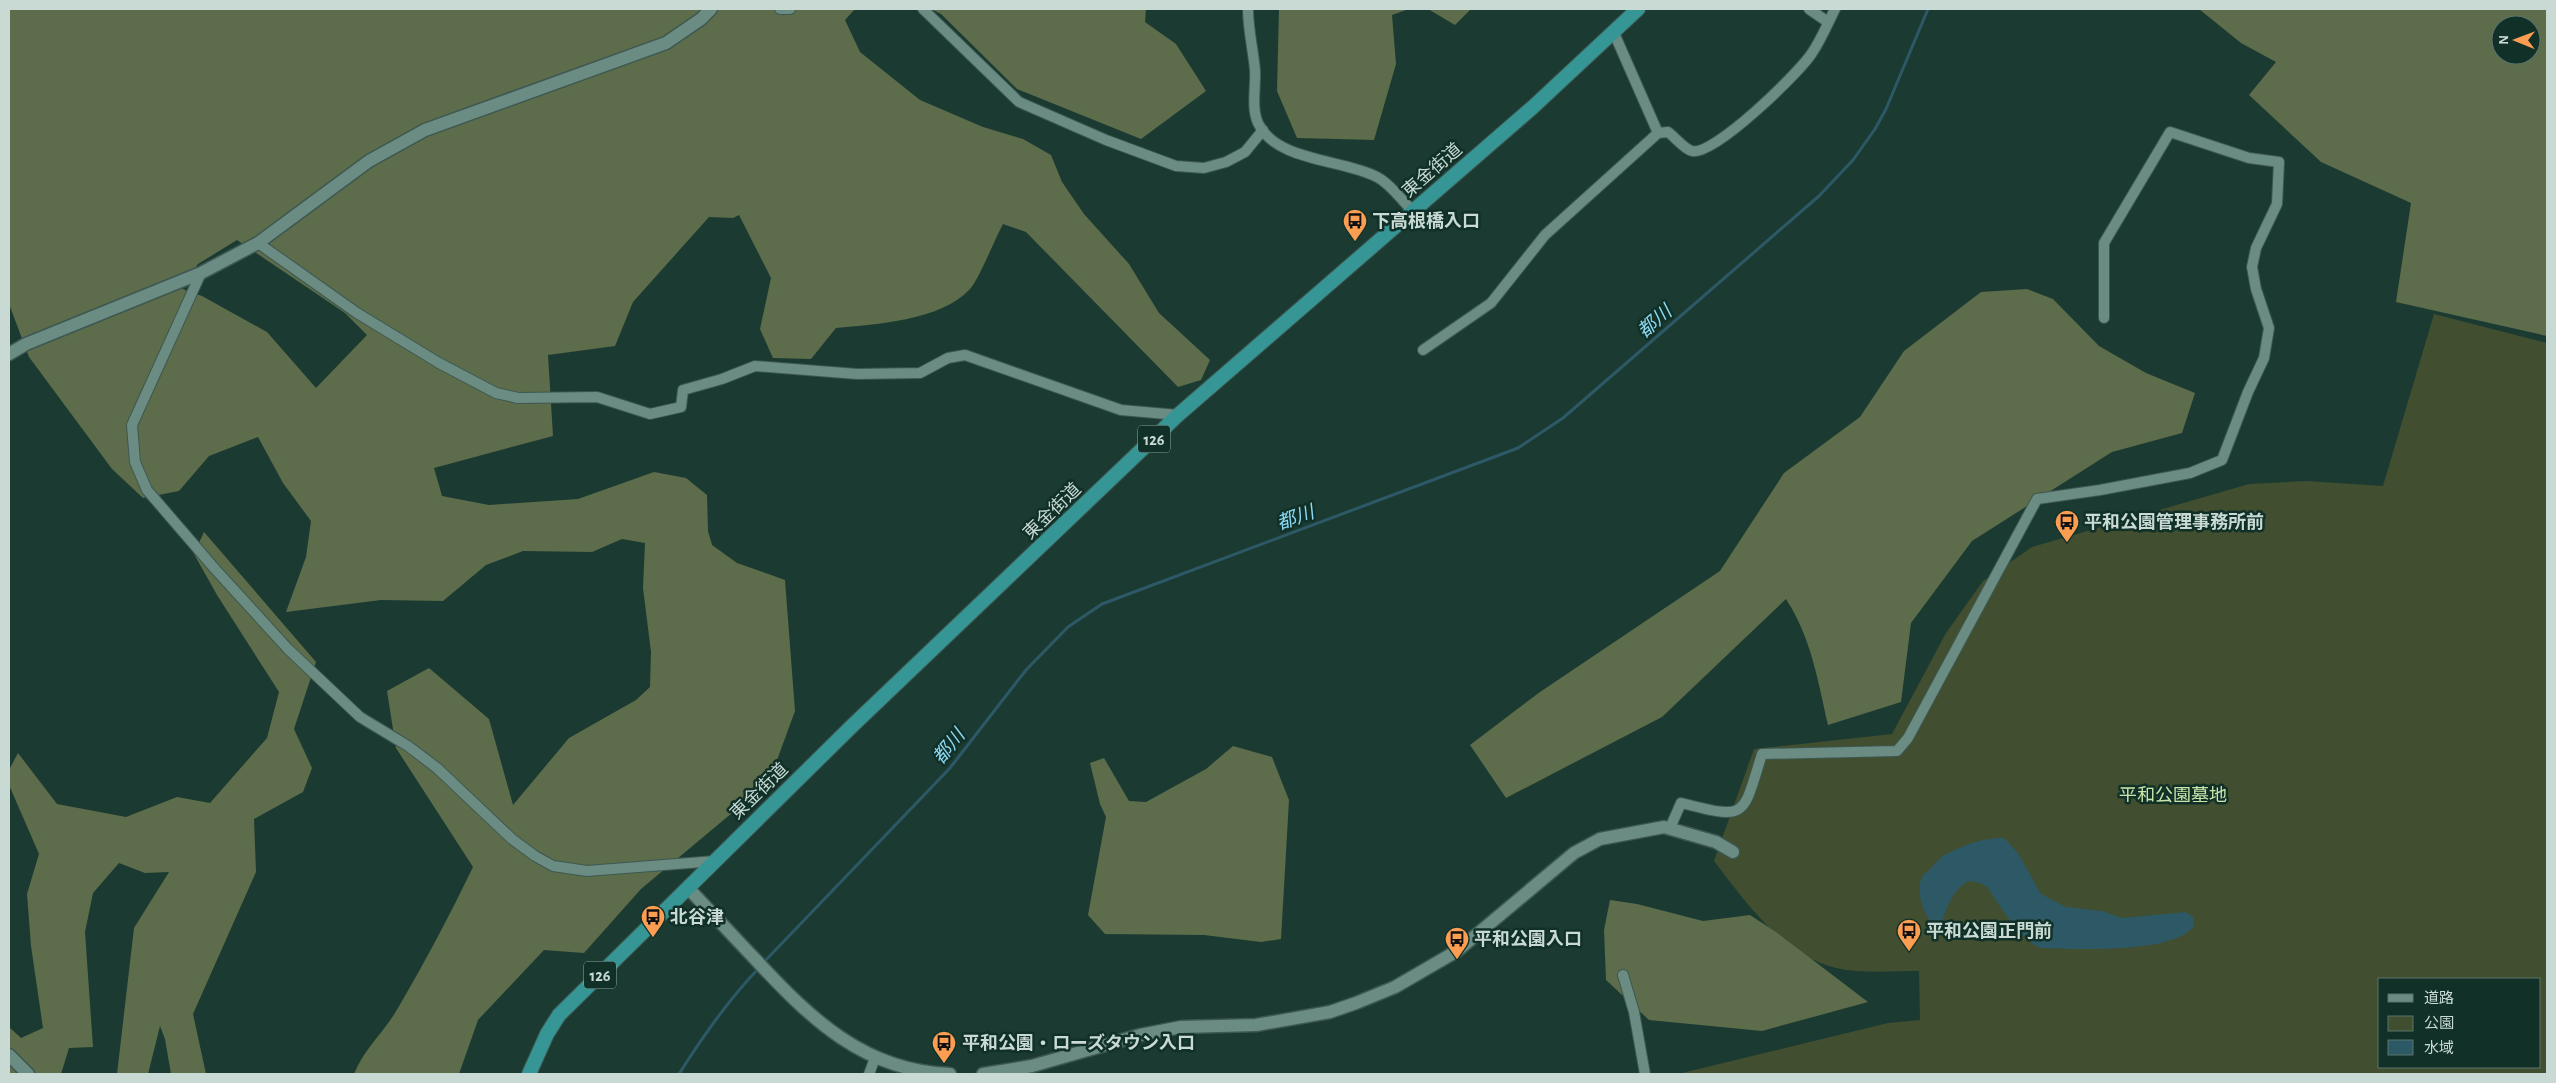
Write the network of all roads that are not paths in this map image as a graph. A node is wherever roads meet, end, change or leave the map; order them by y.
1 (711, 9) edge
2 (780, 9) edge
3 (790, 9) edge
4 (923, 9) edge
5 (1248, 9) edge
6 (1638, 9) edge
7 (1809, 9) edge
8 (1835, 9) edge
9 (1828, 22) junction
10 (1614, 33) junction
11 (1262, 130) junction
12 (1658, 133) junction
13 (1413, 211) junction
14 (258, 243) junction
15 (201, 273) junction
16 (2104, 318) dead end
17 (1423, 350) dead end
18 (9, 354) edge
19 (1178, 415) junction
20 (1670, 828) junction
21 (1733, 852) dead end
22 (715, 861) junction
23 (688, 888) junction
24 (1623, 975) dead end
25 (9, 1055) edge
26 (875, 1058) junction
27 (1006, 1073) edge
28 (28, 1074) edge
29 (529, 1074) edge
30 (869, 1074) edge
31 (950, 1074) edge
32 (983, 1074) edge
33 (1646, 1074) edge

1 - 14 street
2 - 3 street
4 - 11 street
5 - 11 street
6 - 10 highway, 東金街道 / 126
7 - 9 street
8 - 9 street
9 - 12 street
10 - 12 street
10 - 13 highway, 東金街道 / 126
11 - 13 street
12 - 17 street
13 - 19 highway, 東金街道 / 126
14 - 15 street
14 - 19 street
15 - 18 street
15 - 22 street
16 - 20 street
19 - 22 highway, 東金街道 / 126
20 - 21 street
20 - 27 street
22 - 23 highway, 東金街道 / 126
23 - 26 street
23 - 29 highway, 東金街道 / 126
24 - 33 street
25 - 28 street
26 - 30 street
26 - 31 street
27 - 32 street

